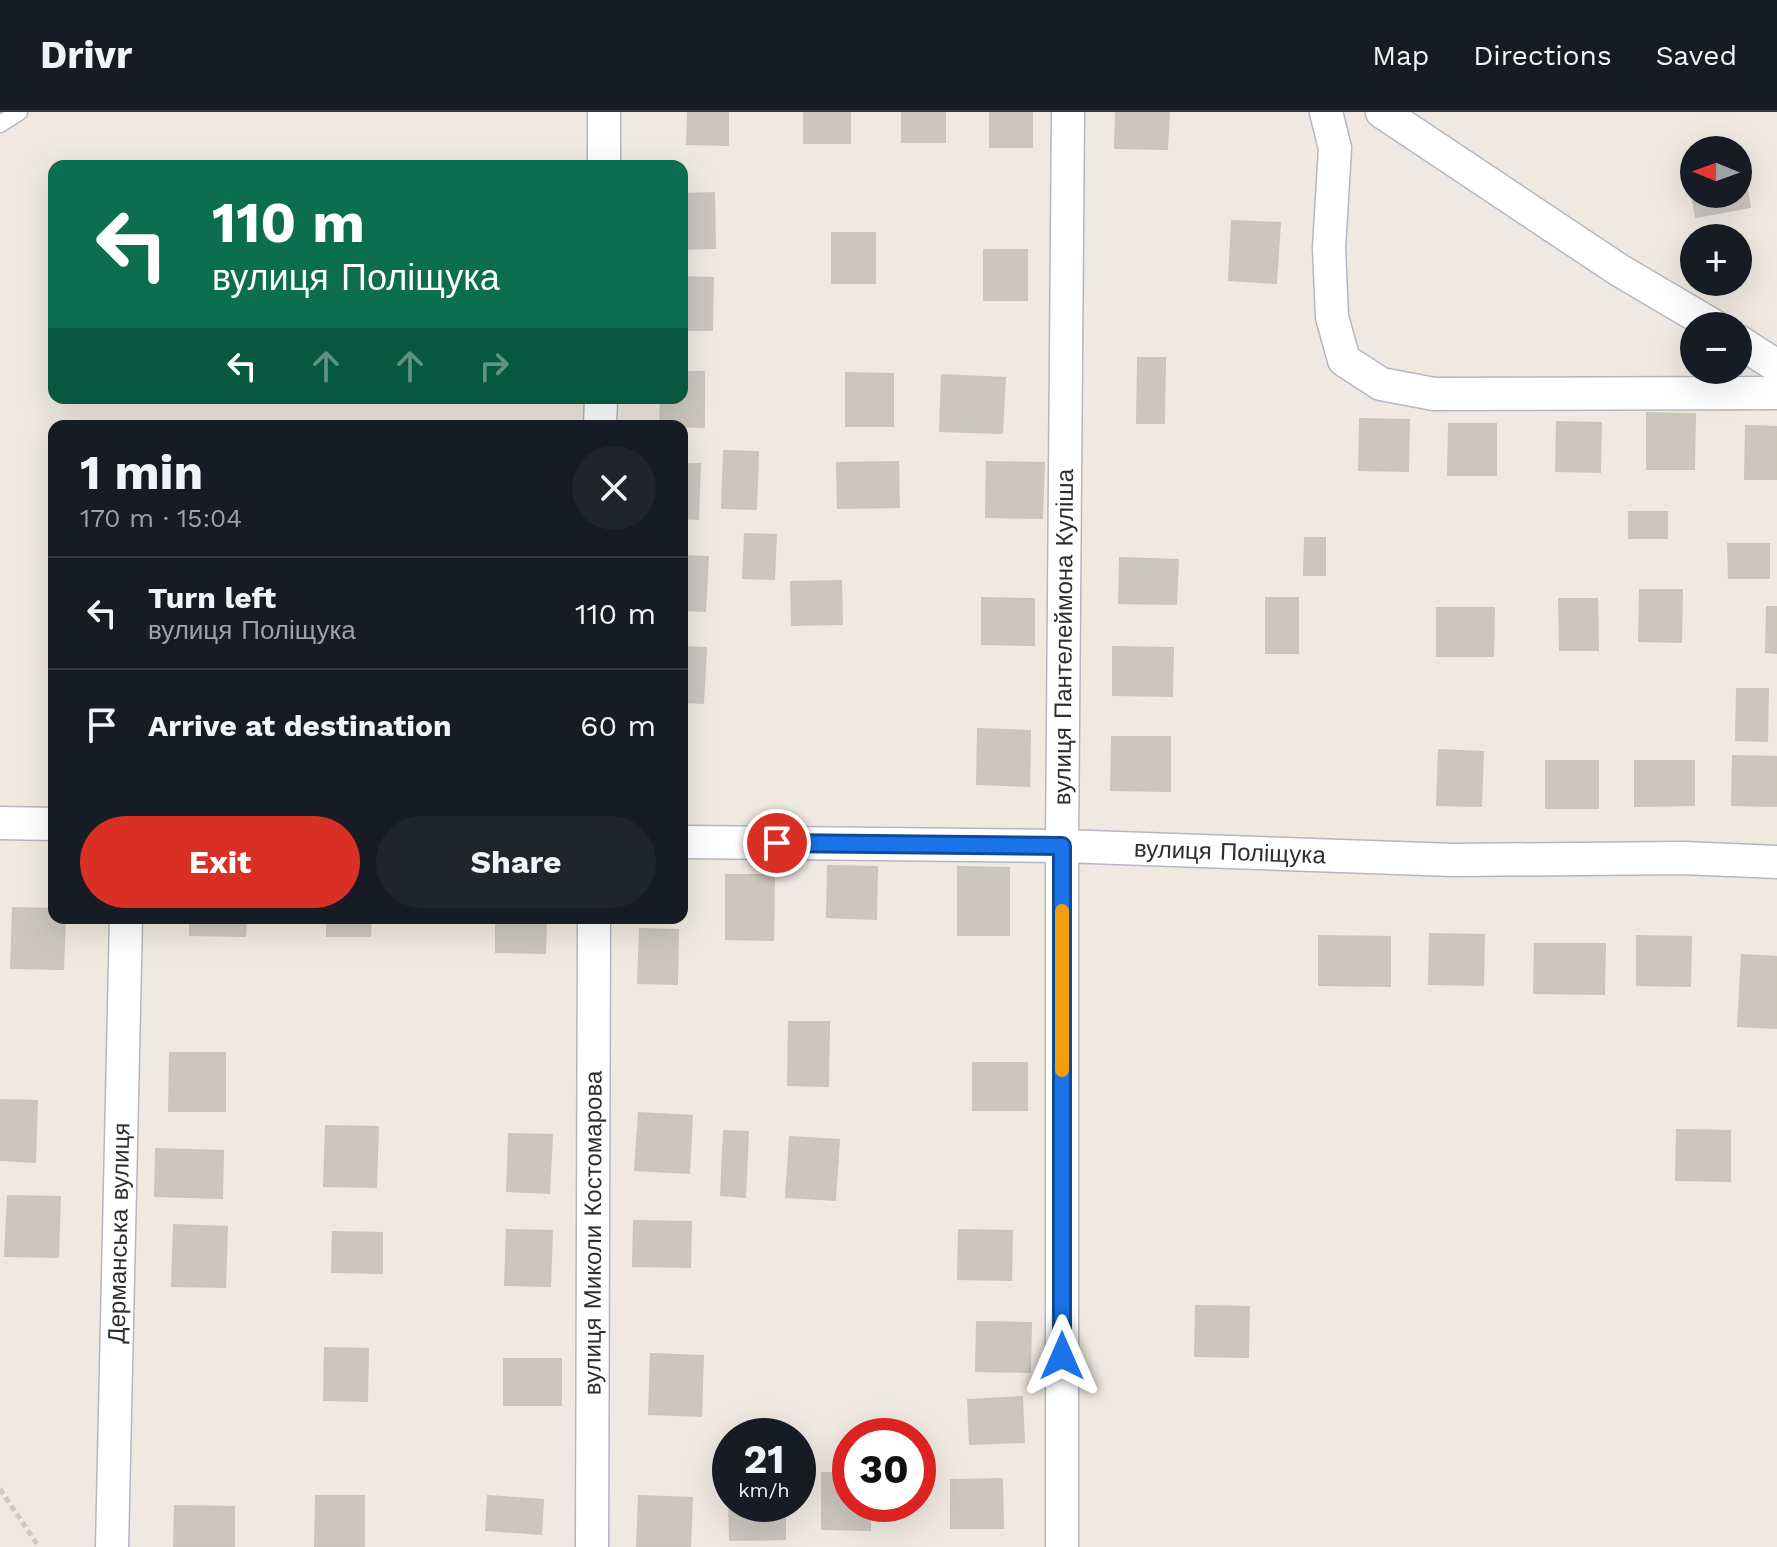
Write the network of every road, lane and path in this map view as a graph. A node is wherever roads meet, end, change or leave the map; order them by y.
1 (19, 112) edge
2 (604, 112) edge
3 (1068, 112) edge
4 (1326, 112) edge
5 (1382, 112) edge
6 (0, 124) edge
7 (604, 160) edge
8 (1690, 312) edge
9 (1752, 350) edge
10 (1777, 366) edge
11 (1777, 393) edge
12 (0, 823) edge
13 (48, 824) edge
14 (688, 842) edge
15 (1062, 846) junction
16 (1777, 862) edge
17 (126, 924) edge
18 (594, 924) edge
19 (0, 1489) edge
20 (39, 1547) edge
21 (112, 1547) edge
22 (592, 1547) edge
23 (1062, 1547) edge

1 - 6 lane
2 - 7 street
3 - 15 street, вулиця Пантелеймона Куліша
4 - 11 street
5 - 8 street
9 - 10 street
12 - 13 street
14 - 15 street, вулиця Поліщука
15 - 16 street, вулиця Поліщука
15 - 23 street, вулиця Пантелеймона Куліша
17 - 21 street, Дерманська вулиця
18 - 22 street, вулиця Миколи Костомарова
19 - 20 path

